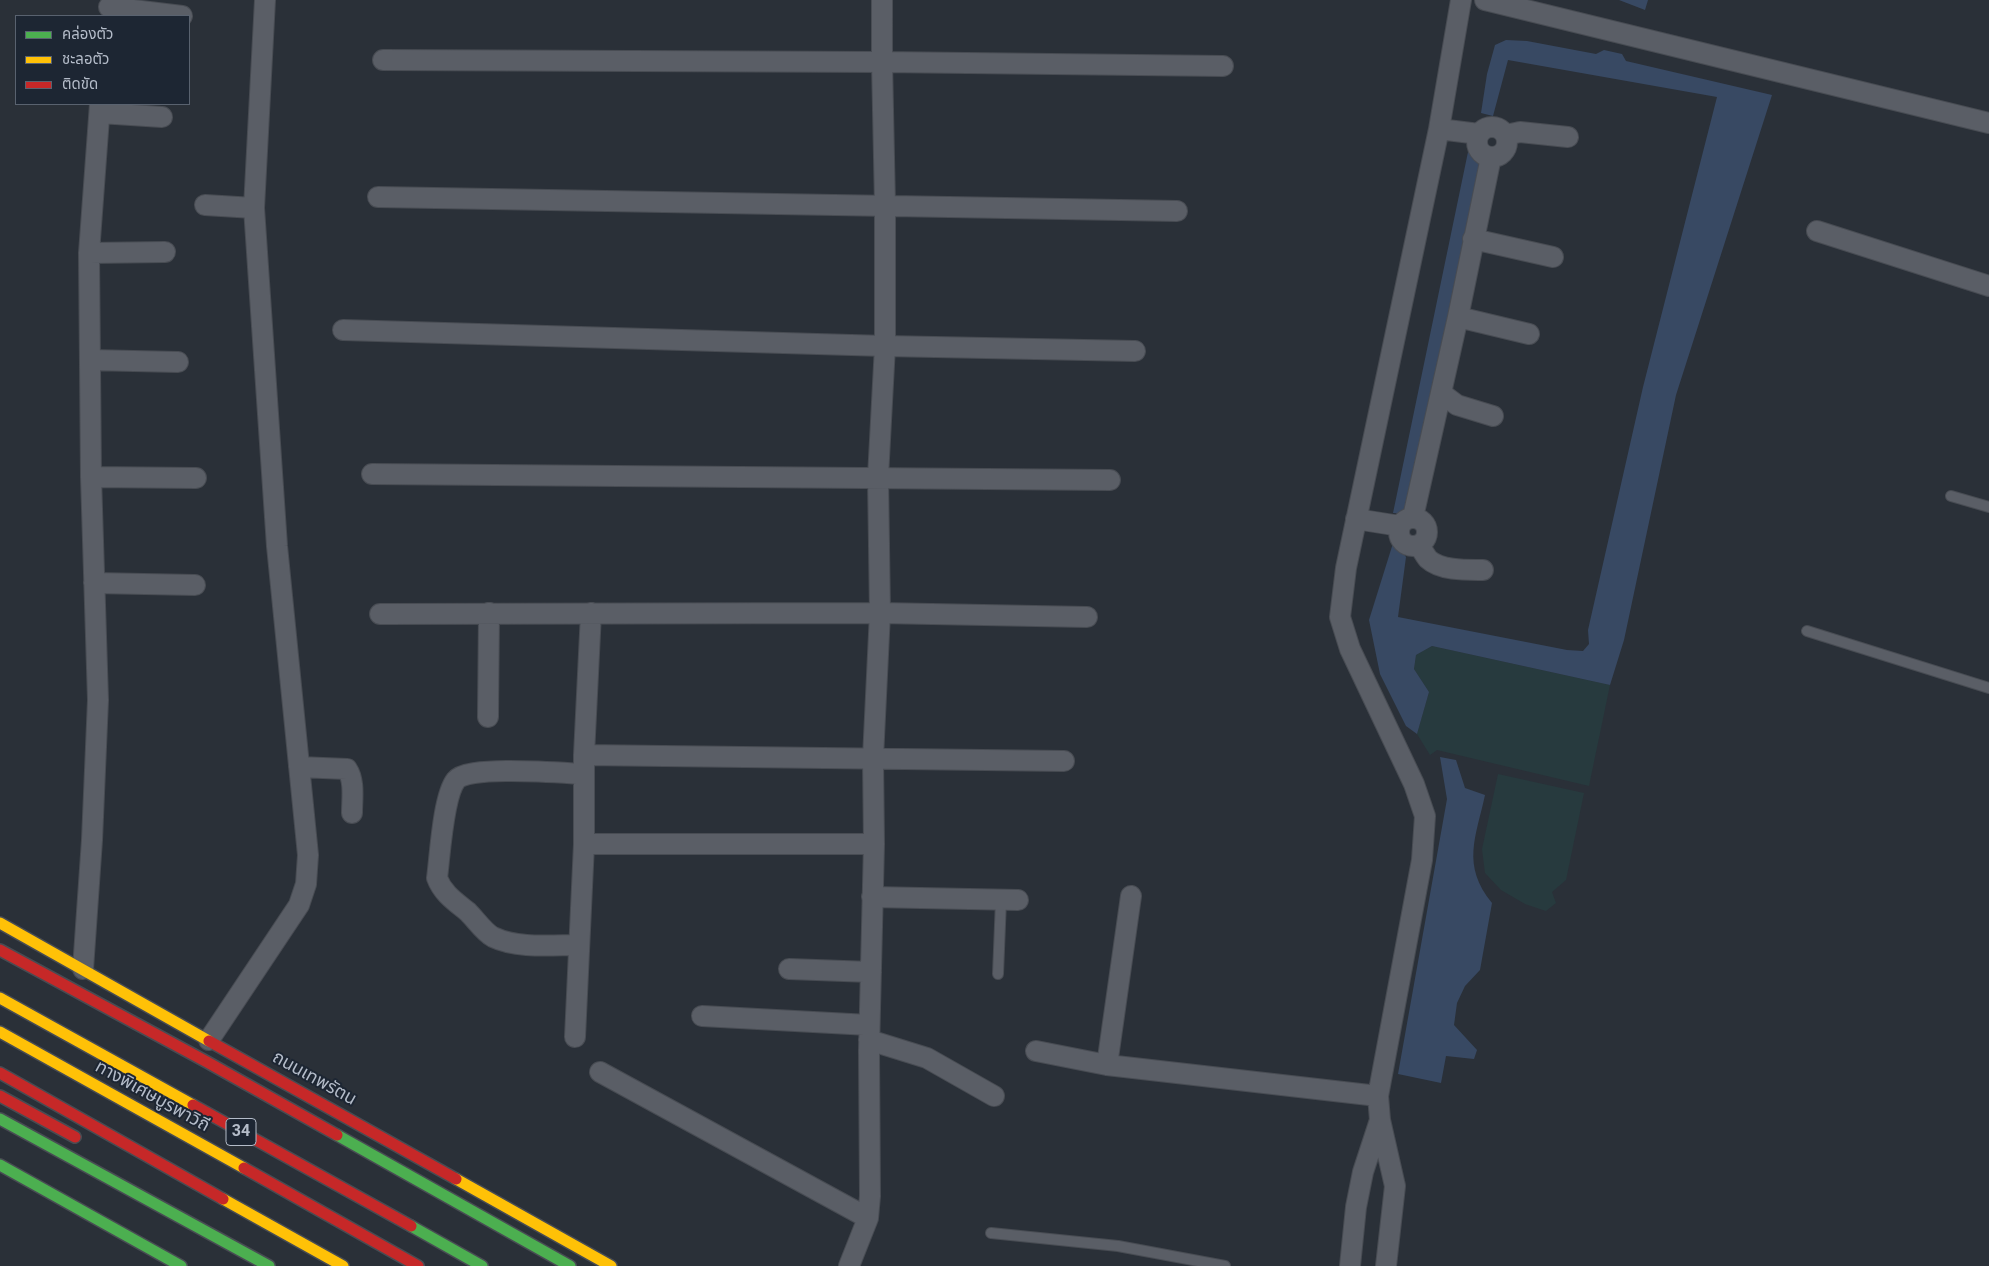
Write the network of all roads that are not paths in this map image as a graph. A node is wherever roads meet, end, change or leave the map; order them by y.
1 (265, 0) edge
2 (882, 0) edge
3 (1460, 0) edge
4 (1485, 0) edge
5 (109, 8) edge
6 (172, 15) edge
7 (383, 60) dead end
8 (882, 62) junction
9 (1223, 66) dead end
10 (100, 109) edge
11 (162, 117) dead end
12 (1989, 122) edge
13 (1439, 129) junction
14 (1479, 134) junction
15 (1506, 135) junction
16 (1568, 137) dead end
17 (1491, 157) junction
18 (378, 197) dead end
19 (205, 205) dead end
20 (886, 205) junction
21 (254, 208) junction
22 (1176, 211) dead end
23 (1817, 231) dead end
24 (1473, 239) junction
25 (165, 252) dead end
26 (89, 253) junction
27 (1553, 257) dead end
28 (1989, 286) edge
29 (1458, 317) junction
30 (343, 330) dead end
31 (1529, 334) dead end
32 (885, 346) junction
33 (1136, 351) dead end
34 (90, 360) junction
35 (178, 362) dead end
36 (1441, 393) junction
37 (1493, 416) dead end
38 (372, 474) dead end
39 (90, 477) junction
40 (878, 477) junction
41 (196, 478) dead end
42 (1110, 480) dead end
43 (1951, 496) dead end
44 (1989, 506) edge
45 (1356, 519) junction
46 (1406, 522) junction
47 (1483, 570) dead end
48 (94, 583) junction
49 (195, 585) dead end
50 (489, 613) junction
51 (591, 613) junction
52 (880, 613) junction
53 (380, 614) dead end
54 (1088, 617) dead end
55 (1807, 632) dead end
56 (1989, 688) edge
57 (488, 717) dead end
58 (873, 758) junction
59 (1064, 760) dead end
60 (584, 765) junction
61 (299, 767) junction
62 (352, 813) dead end
63 (584, 844) junction
64 (874, 844) junction
65 (1131, 896) dead end
66 (872, 897) junction
67 (1009, 900) joint
68 (0, 923) edge
69 (579, 944) junction
70 (0, 950) edge
71 (83, 969) junction
72 (789, 969) dead end
73 (871, 972) junction
74 (998, 974) dead end
75 (0, 998) edge
76 (702, 1016) dead end
77 (0, 1032) edge
78 (574, 1037) dead end
79 (869, 1038) junction
80 (209, 1040) junction
81 (1036, 1051) dead end
82 (1107, 1065) junction
83 (600, 1072) dead end
84 (0, 1073) edge
85 (0, 1096) edge
86 (994, 1096) dead end
87 (1378, 1096) junction
88 (0, 1119) edge
89 (1380, 1120) junction
90 (86, 1143) dead end
91 (0, 1165) edge
92 (868, 1218) junction
93 (991, 1232) dead end
94 (1204, 1264) edge
95 (182, 1266) edge
96 (269, 1266) edge
97 (344, 1266) edge
98 (418, 1266) edge
99 (482, 1266) edge
100 (570, 1266) edge
101 (612, 1266) edge
102 (849, 1266) edge
103 (1226, 1266) edge
104 (1350, 1266) edge
105 (1386, 1266) edge

1 - 21 street
2 - 8 street
3 - 13 street
4 - 12 street
5 - 6 street
7 - 8 street
8 - 9 street
8 - 20 street
10 - 11 street
10 - 26 street
13 - 14 street
13 - 45 street
14 - 15 street
14 - 17 street
15 - 16 street
15 - 17 street
17 - 24 street
18 - 20 street
19 - 21 street
20 - 22 street
20 - 32 street
21 - 61 street
23 - 28 street
24 - 27 street
24 - 29 street
25 - 26 street
26 - 34 street
29 - 31 street
29 - 36 street
30 - 32 street
32 - 33 street
32 - 40 street
34 - 35 street
34 - 39 street
36 - 37 street
36 - 46 street
38 - 40 street
39 - 41 street
39 - 48 street
40 - 42 street
40 - 52 street
43 - 44 lane
45 - 46 street
45 - 87 street
46 - 47 street
48 - 49 street
48 - 71 street
50 - 51 street
50 - 53 street
50 - 57 street
51 - 52 street
51 - 60 street
52 - 54 street
52 - 58 street
55 - 56 lane
58 - 59 street
58 - 60 street
58 - 64 street
60 - 63 street
60 - 69 street
61 - 62 street
61 - 80 street
63 - 64 street
63 - 69 street
64 - 66 street
65 - 82 street
66 - 67 street
66 - 73 street
67 - 74 lane
68 - 71 main road, ถนนเทพรัตน
69 - 78 street
70 - 100 main road
71 - 80 main road, ถนนเทพรัตน
72 - 73 street
73 - 79 street
75 - 99 main road, 34
76 - 79 street
77 - 98 main road, ทางพิเศษบูรพาวิถี
79 - 86 street
79 - 92 street
80 - 101 main road, ถนนเทพรัตน
81 - 82 street
82 - 87 street
83 - 92 street
84 - 97 main road
85 - 90 main road
87 - 89 street
88 - 96 main road
89 - 104 street
89 - 105 street
91 - 95 main road
92 - 102 street
93 - 94 lane
94 - 103 lane

